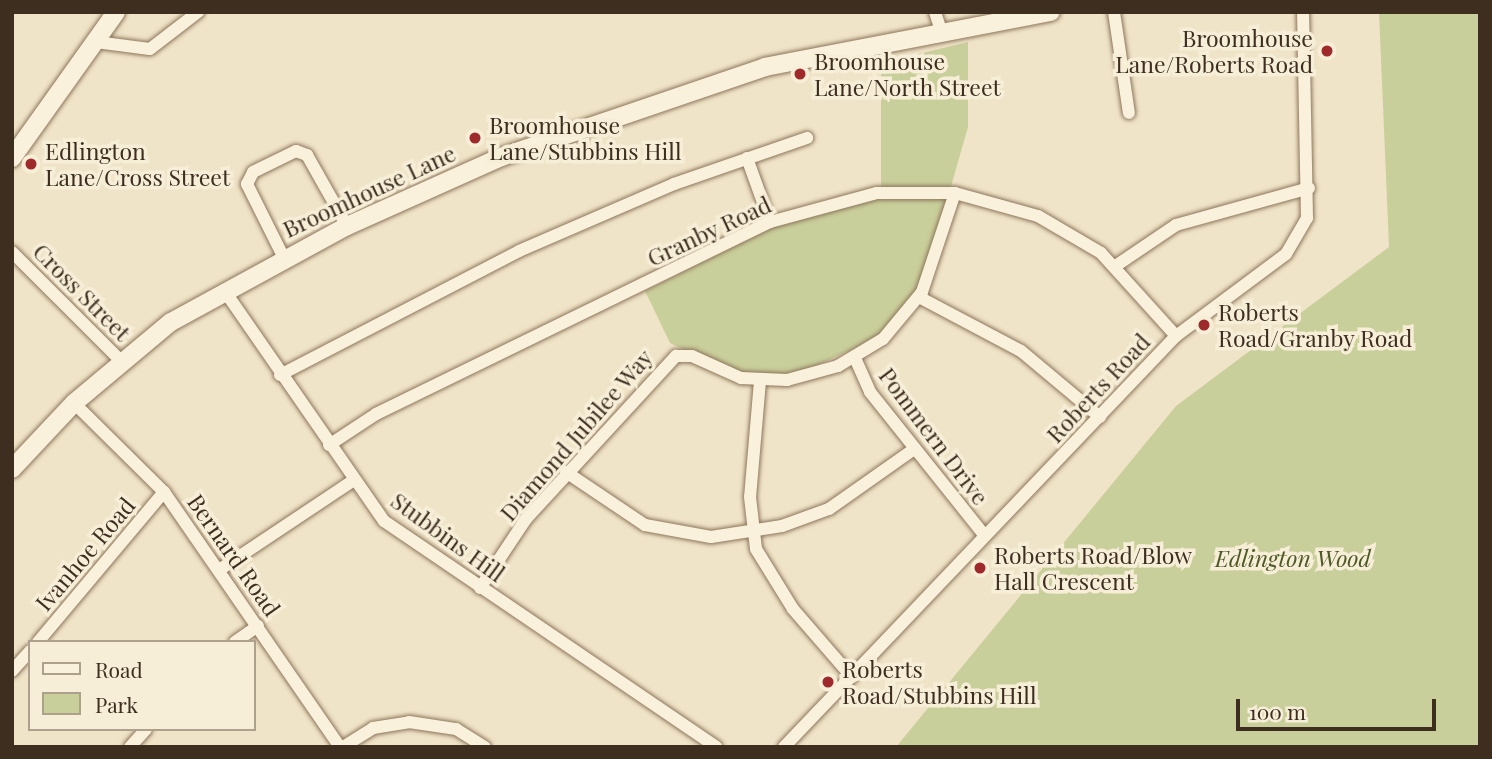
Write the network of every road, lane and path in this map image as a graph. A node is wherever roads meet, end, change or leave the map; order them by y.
1 (116, 12) edge
2 (198, 12) edge
3 (934, 12) edge
4 (1051, 12) edge
5 (1114, 12) edge
6 (1303, 12) edge
7 (941, 30) junction
8 (96, 42) junction
9 (1129, 113) dead end
10 (807, 138) dead end
11 (14, 154) edge
12 (747, 158) junction
13 (1309, 188) junction
14 (955, 193) junction
15 (771, 222) junction
16 (347, 226) junction
17 (12, 252) edge
18 (284, 258) junction
19 (1114, 267) junction
20 (224, 290) junction
21 (919, 297) junction
22 (1176, 336) junction
23 (855, 358) junction
24 (122, 362) junction
25 (280, 375) junction
26 (760, 381) junction
27 (74, 403) junction
28 (1100, 417) junction
29 (328, 445) junction
30 (914, 449) junction
31 (12, 469) edge
32 (566, 472) junction
33 (351, 482) junction
34 (164, 492) junction
35 (753, 532) junction
36 (985, 536) junction
37 (222, 568) junction
38 (480, 588) junction
39 (258, 626) junction
40 (40, 640) edge
41 (238, 640) edge
42 (28, 653) edge
43 (12, 671) edge
44 (852, 677) junction
45 (144, 731) edge
46 (130, 747) edge
47 (341, 747) edge
48 (485, 747) edge
49 (717, 747) edge
50 (784, 747) edge

1 - 8 street
2 - 8 street
3 - 7 street
4 - 7 street, Broomhouse Lane
5 - 9 street
6 - 13 street, Roberts Road
7 - 16 street, Broomhouse Lane
8 - 11 street
10 - 12 street
12 - 15 street
12 - 25 street
13 - 19 street
13 - 22 street, Roberts Road
14 - 15 street, Granby Road
14 - 19 street, Granby Road
14 - 21 street, Diamond Jubilee Way
15 - 29 street, Granby Road
16 - 18 street, Broomhouse Lane
16 - 18 street
17 - 24 street, Cross Street
18 - 20 street, Broomhouse Lane
19 - 22 street, Granby Road
20 - 24 street, Broomhouse Lane
20 - 25 street, Stubbins Hill
21 - 23 street, Diamond Jubilee Way
21 - 28 street
22 - 28 street, Roberts Road
23 - 26 street, Diamond Jubilee Way
23 - 30 street, Pommern Drive
24 - 27 street, Broomhouse Lane
25 - 29 street, Stubbins Hill
26 - 32 street, Diamond Jubilee Way
26 - 35 street
27 - 31 street, Broomhouse Lane
27 - 34 street, Bernard Road
28 - 36 street, Roberts Road
29 - 33 street, Stubbins Hill
30 - 35 street
30 - 36 street, Pommern Drive
32 - 35 street
32 - 38 street, Diamond Jubilee Way
33 - 37 street
33 - 38 street, Stubbins Hill
34 - 37 street, Bernard Road
34 - 40 street, Ivanhoe Road
35 - 44 street
36 - 44 street, Roberts Road
37 - 39 street, Bernard Road
38 - 49 street, Stubbins Hill
39 - 41 street
39 - 47 street, Bernard Road
42 - 43 street
44 - 50 street, Roberts Road
45 - 46 street
47 - 48 street

